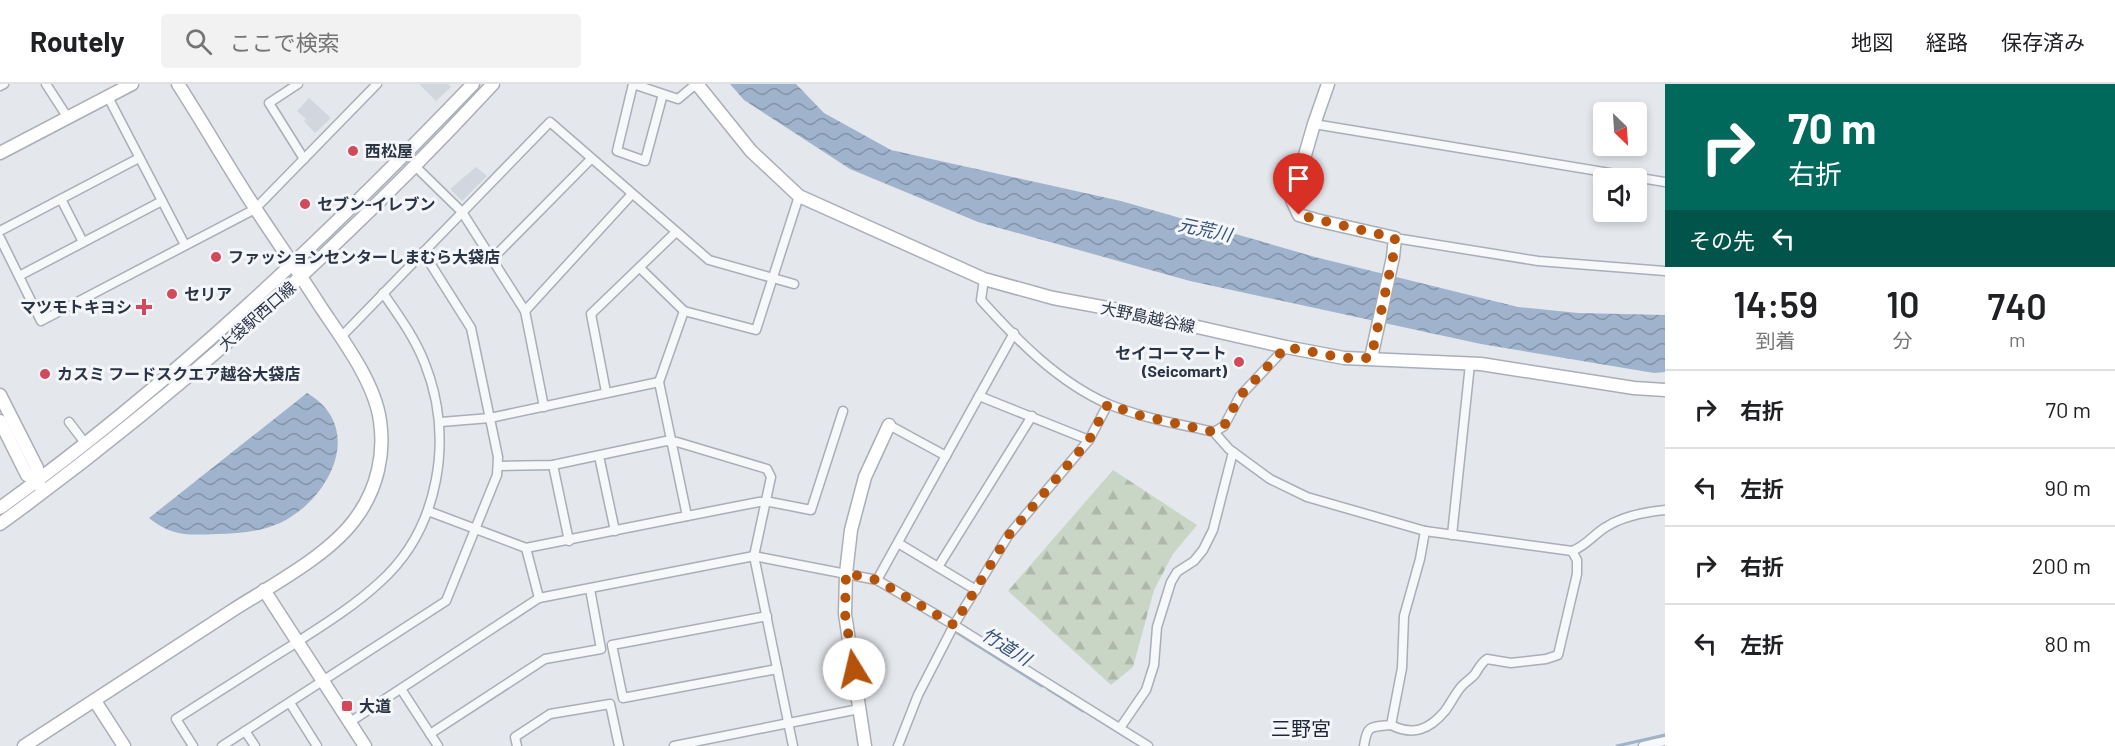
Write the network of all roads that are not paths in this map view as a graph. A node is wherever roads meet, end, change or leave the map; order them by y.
1 (46, 84) edge
2 (132, 84) edge
3 (178, 84) edge
4 (298, 84) edge
5 (376, 84) edge
6 (473, 84) edge
7 (493, 84) edge
8 (696, 84) edge
9 (1328, 84) edge
10 (663, 94) junction
11 (108, 97) junction
12 (68, 118) junction
13 (1314, 124) junction
14 (0, 153) edge
15 (139, 158) junction
16 (304, 159) junction
17 (591, 159) junction
18 (415, 166) junction
19 (1665, 182) edge
20 (632, 194) junction
21 (799, 196) junction
22 (61, 199) junction
23 (162, 201) junction
24 (255, 209) junction
25 (462, 212) junction
26 (0, 231) edge
27 (676, 232) junction
28 (0, 238) edge
29 (1395, 238) junction
30 (83, 242) junction
31 (185, 245) junction
32 (423, 252) junction
33 (493, 258) junction
34 (293, 265) junction
35 (639, 268) junction
36 (1665, 271) edge
37 (19, 276) junction
38 (301, 278) junction
39 (773, 278) junction
40 (984, 279) junction
41 (794, 284) dead end
42 (383, 293) junction
43 (525, 311) junction
44 (684, 311) junction
45 (1014, 333) junction
46 (341, 337) junction
47 (1286, 347) junction
48 (1371, 358) junction
49 (1470, 364) junction
50 (659, 382) junction
51 (1665, 390) edge
52 (606, 392) junction
53 (0, 395) edge
54 (979, 396) junction
55 (1108, 404) junction
56 (544, 407) junction
57 (843, 411) dead end
58 (1032, 416) junction
59 (490, 417) junction
60 (0, 421) edge
61 (69, 422) dead end
62 (441, 422) junction
63 (889, 425) joint
64 (1214, 432) junction
65 (1089, 440) junction
66 (671, 441) junction
67 (86, 443) junction
68 (1233, 452) junction
69 (599, 456) junction
70 (946, 456) junction
71 (553, 465) junction
72 (499, 466) junction
73 (37, 481) junction
74 (43, 493) junction
75 (765, 502) junction
76 (0, 508) edge
77 (1665, 510) edge
78 (428, 511) junction
79 (687, 516) junction
80 (0, 524) edge
81 (476, 531) junction
82 (615, 531) junction
83 (1425, 531) junction
84 (1452, 535) junction
85 (569, 541) junction
86 (898, 543) junction
87 (526, 548) junction
88 (1572, 551) junction
89 (754, 556) junction
90 (939, 567) junction
91 (846, 573) junction
92 (877, 580) junction
93 (590, 589) junction
94 (264, 590) junction
95 (976, 590) junction
96 (539, 598) junction
97 (767, 616) junction
98 (954, 625) junction
99 (297, 642) junction
100 (777, 669) junction
101 (323, 682) junction
102 (401, 688) junction
103 (95, 700) junction
104 (290, 703) junction
105 (859, 710) junction
106 (350, 722) junction
107 (788, 723) junction
108 (1390, 725) junction
109 (1120, 728) junction
110 (245, 731) junction
111 (430, 734) junction
112 (1665, 741) edge
113 (1137, 743) edge
114 (24, 746) edge
115 (124, 746) edge
116 (193, 746) edge
117 (222, 746) edge
118 (255, 746) edge
119 (317, 746) edge
120 (365, 746) edge
121 (438, 746) edge
122 (517, 746) edge
123 (619, 746) edge
124 (674, 746) edge
125 (793, 746) edge
126 (865, 746) edge
127 (898, 746) edge
128 (1148, 746) edge
129 (1364, 746) edge
130 (1643, 746) edge

1 - 12 street
2 - 11 street
3 - 24 street
4 - 16 street
5 - 16 street
6 - 34 street, 大袋駅西口線
7 - 18 street, 大袋駅西口線
8 - 10 street
8 - 21 street, 大野島越谷線
9 - 13 street
10 - 10 street
11 - 12 street
11 - 15 street
12 - 14 street
13 - 19 street
13 - 29 street
15 - 22 street
15 - 23 street
16 - 24 street
17 - 20 street
17 - 25 street
17 - 33 street
18 - 25 street
18 - 38 street, 大袋駅西口線
20 - 27 street
20 - 43 street
21 - 39 street
21 - 40 street, 大野島越谷線
22 - 26 street
22 - 30 street
23 - 30 street
23 - 31 street
24 - 31 street
24 - 34 street
25 - 32 street
25 - 33 street
27 - 35 street
27 - 39 street
28 - 37 street
29 - 36 street
29 - 48 street
30 - 37 street
31 - 37 street
32 - 42 street
32 - 59 street
33 - 43 street
34 - 38 street
34 - 67 street, 大袋駅西口線
35 - 44 street
35 - 52 street
38 - 46 street
38 - 74 street, 大袋駅西口線
39 - 41 street
39 - 44 street
40 - 45 street
40 - 47 street, 大野島越谷線
42 - 46 street
42 - 62 street
43 - 56 street
44 - 50 street
45 - 54 street
45 - 55 street
46 - 94 street
47 - 48 street, 大野島越谷線
47 - 64 street
48 - 49 street, 大野島越谷線
49 - 51 street, 大野島越谷線
49 - 84 street
50 - 52 street
50 - 66 street
52 - 56 street
53 - 73 street
54 - 58 street
54 - 70 street
55 - 64 street
55 - 65 street
56 - 59 street
57 - 75 street
58 - 65 street
58 - 90 street
59 - 62 street
59 - 72 street
60 - 73 street
61 - 67 street
62 - 78 street
63 - 70 street
63 - 91 street
64 - 68 street
65 - 95 street
66 - 69 street
66 - 75 street
66 - 79 street
67 - 73 street, 大袋駅西口線
68 - 83 street
68 - 109 street
69 - 71 street
69 - 82 street
70 - 86 street
71 - 72 street
71 - 85 street
72 - 81 street
73 - 74 street
73 - 76 street, 大袋駅西口線
74 - 80 street, 大袋駅西口線
75 - 79 street
75 - 89 street
77 - 88 street
78 - 81 street
78 - 99 street
79 - 82 street
81 - 87 street
81 - 101 street
82 - 85 street
83 - 84 street
83 - 108 street
84 - 88 street
85 - 87 street
86 - 90 street
86 - 92 street
87 - 96 street
88 - 108 street
89 - 91 street
89 - 93 street
89 - 97 street
90 - 95 street
91 - 92 street
91 - 105 street
92 - 98 street
93 - 96 street
93 - 111 street
94 - 99 street
94 - 103 street
95 - 98 street
96 - 102 street
97 - 100 street
97 - 100 street
98 - 109 street
98 - 127 street
99 - 101 street
99 - 116 street
100 - 107 street
101 - 104 street
101 - 106 street
102 - 106 street
102 - 111 street
103 - 114 street
103 - 115 street
104 - 110 street
104 - 119 street
105 - 107 street
105 - 126 street
106 - 120 street
107 - 124 street
107 - 125 street
108 - 129 street
109 - 113 street
110 - 117 street
110 - 118 street
111 - 121 street
112 - 130 street
113 - 128 street
122 - 123 street

